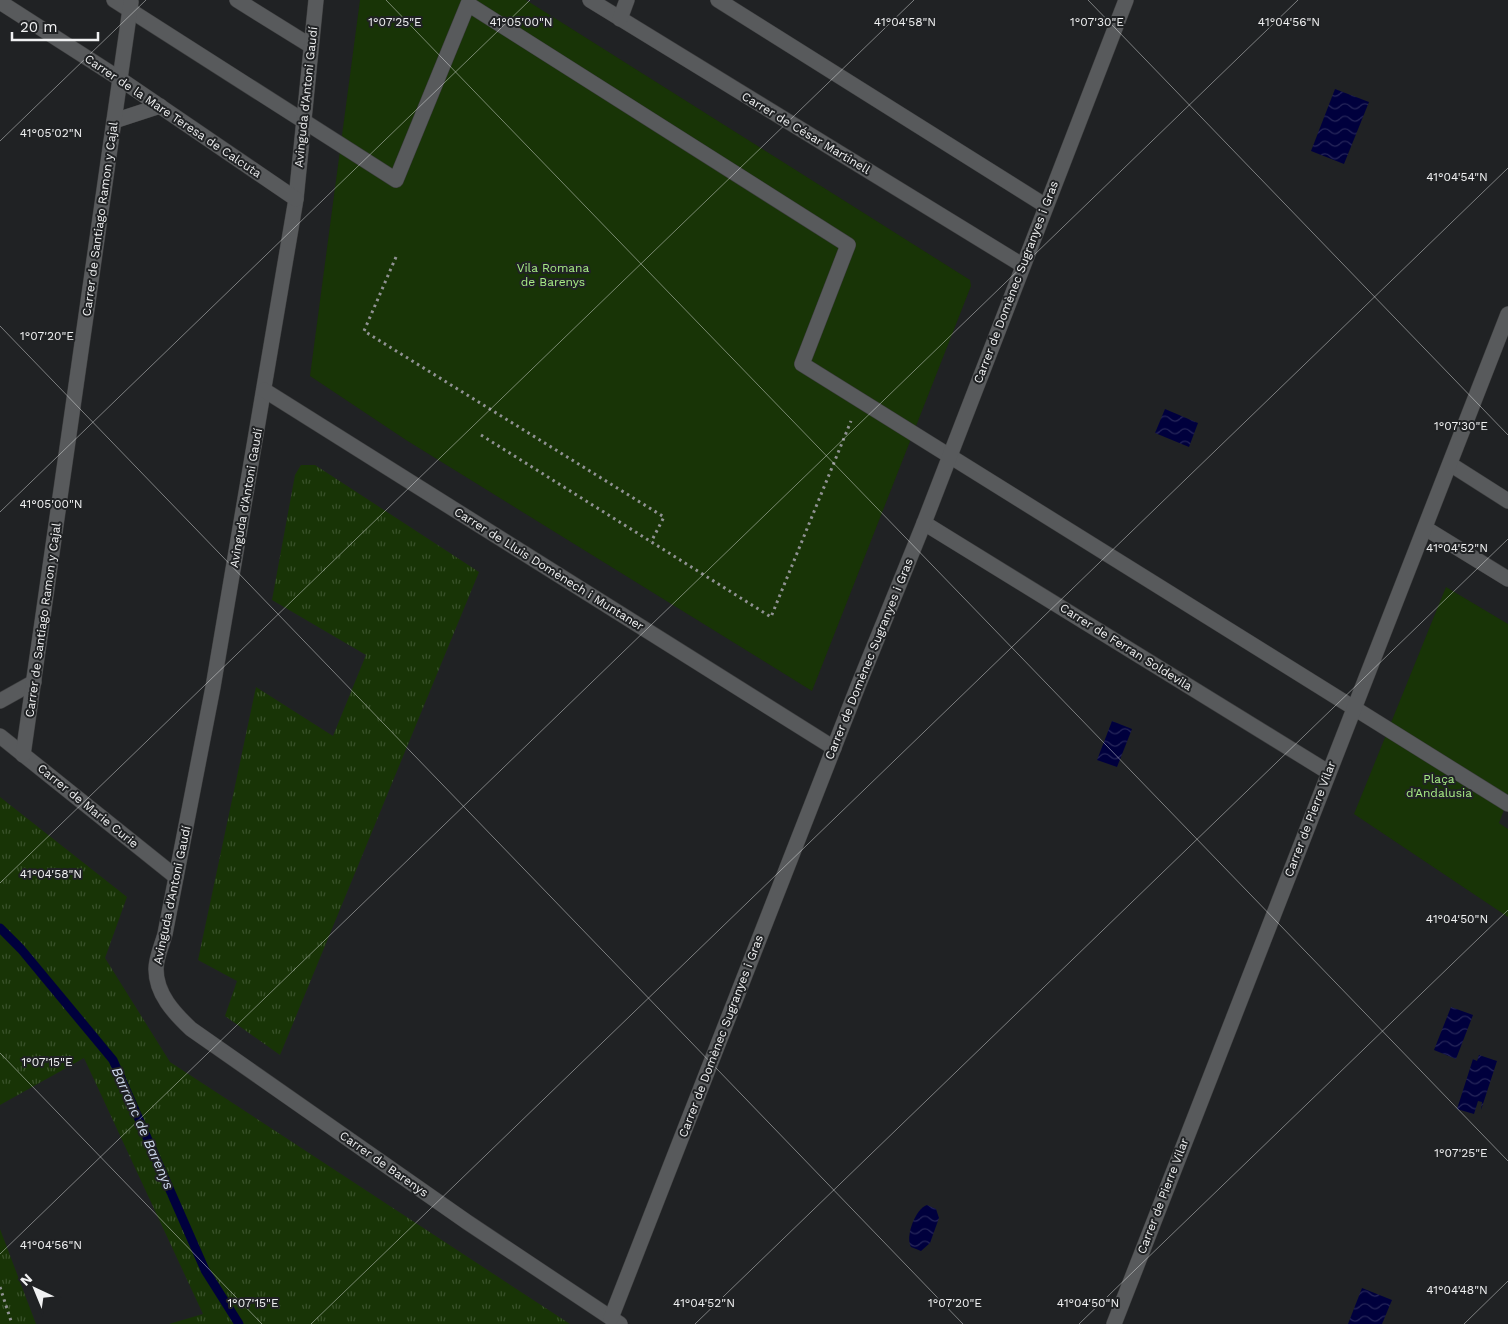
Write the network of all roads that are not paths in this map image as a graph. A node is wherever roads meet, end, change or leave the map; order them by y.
1 (114, 0) edge
2 (237, 0) edge
3 (316, 0) edge
4 (590, 0) edge
5 (627, 0) edge
6 (718, 0) edge
7 (1126, 0) edge
8 (0, 2) edge
9 (131, 5) edge
10 (620, 19) junction
11 (312, 46) junction
12 (120, 79) junction
13 (160, 106) junction
14 (114, 121) junction
15 (304, 123) junction
16 (296, 199) junction
17 (1046, 206) junction
18 (1022, 265) junction
19 (1508, 314) edge
20 (264, 390) junction
21 (949, 456) junction
22 (1450, 464) junction
23 (1508, 501) edge
24 (924, 523) junction
25 (1425, 528) junction
26 (1508, 579) edge
27 (34, 682) junction
28 (0, 701) edge
29 (1354, 706) junction
30 (0, 736) edge
31 (834, 748) junction
32 (23, 755) junction
33 (1328, 772) junction
34 (1508, 804) edge
35 (176, 877) junction
36 (159, 991) joint
37 (616, 1321) edge
38 (1114, 1324) edge

1 - 9 street
2 - 11 street
3 - 11 street, Avinguda d'Antoni Gaudí
4 - 10 street, Carrer de César Martinell
5 - 10 street
6 - 17 street
7 - 17 street, Carrer de Domènec Sugranyes i Gras
8 - 12 street, Carrer de la Mare Teresa de Calcuta
9 - 12 street, Carrer de Santiago Ramon y Cajal
9 - 15 street
10 - 18 street, Carrer de César Martinell
11 - 15 street, Avinguda d'Antoni Gaudí
12 - 13 street, Carrer de la Mare Teresa de Calcuta
12 - 14 street, Carrer de Santiago Ramon y Cajal
13 - 14 street
13 - 16 street, Carrer de la Mare Teresa de Calcuta
14 - 27 street, Carrer de Santiago Ramon y Cajal
15 - 16 street, Avinguda d'Antoni Gaudí
15 - 21 street
16 - 20 street, Avinguda d'Antoni Gaudí
17 - 18 street, Carrer de Domènec Sugranyes i Gras
18 - 21 street, Carrer de Domènec Sugranyes i Gras
19 - 22 street, Carrer de Pierre Vilar
20 - 31 street, Carrer de Lluis Domènech i Muntaner
20 - 35 street, Avinguda d'Antoni Gaudí
21 - 24 street, Carrer de Domènec Sugranyes i Gras
21 - 29 street
22 - 23 street
22 - 25 street, Carrer de Pierre Vilar
24 - 31 street, Carrer de Domènec Sugranyes i Gras
24 - 33 street, Carrer de Ferran Soldevila
25 - 26 street
25 - 29 street, Carrer de Pierre Vilar
27 - 28 street
27 - 32 street, Carrer de Santiago Ramon y Cajal
29 - 33 street, Carrer de Pierre Vilar
29 - 34 street
30 - 32 street, Carrer de Marie Curie
31 - 37 street, Carrer de Domènec Sugranyes i Gras
32 - 35 street, Carrer de Marie Curie
33 - 38 street, Carrer de Pierre Vilar
35 - 36 street, Avinguda d'Antoni Gaudí
36 - 37 street, Carrer de Barenys

